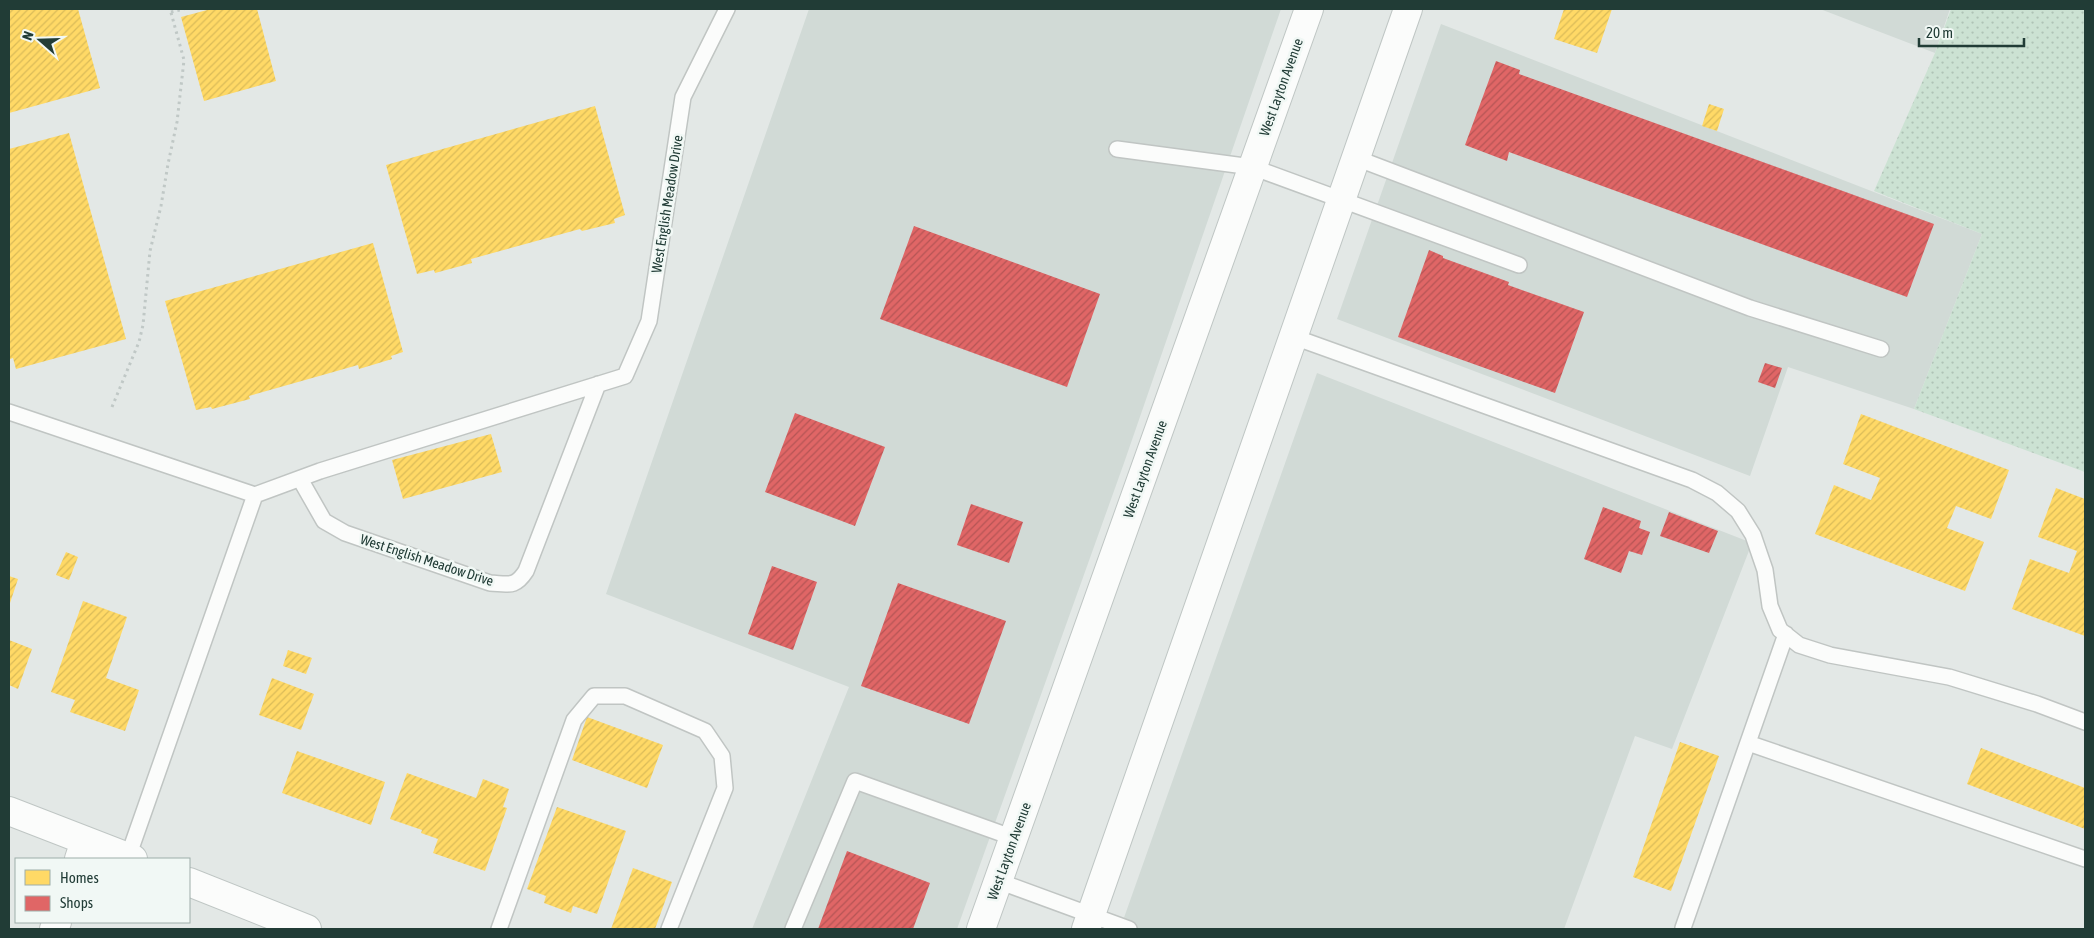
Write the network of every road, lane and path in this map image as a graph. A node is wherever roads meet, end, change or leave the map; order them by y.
1 (184, 9) edge
2 (727, 9) edge
3 (1309, 9) edge
4 (1408, 9) edge
5 (171, 11) edge
6 (1117, 148) dead end
7 (1356, 158) junction
8 (1252, 167) junction
9 (1341, 200) junction
10 (1519, 265) dead end
11 (1294, 337) junction
12 (1881, 350) dead end
13 (598, 384) junction
14 (112, 407) dead end
15 (9, 412) edge
16 (300, 478) junction
17 (255, 495) junction
18 (1786, 634) junction
19 (2085, 722) edge
20 (1748, 743) junction
21 (9, 811) edge
22 (1014, 838) junction
23 (82, 850) edge
24 (130, 858) edge
25 (2085, 859) edge
26 (998, 881) junction
27 (190, 882) edge
28 (1089, 922) edge
29 (1683, 928) dead end
30 (307, 929) edge
31 (499, 929) edge
32 (669, 929) edge
33 (793, 929) edge
34 (981, 929) edge
35 (1129, 929) edge

1 - 5 path
2 - 13 lane, West English Meadow Drive
3 - 8 main road, West Layton Avenue
4 - 7 main road
5 - 14 path
6 - 8 lane
7 - 9 main road
7 - 12 lane
8 - 9 lane
8 - 22 main road, West Layton Avenue
9 - 10 lane
9 - 11 main road
11 - 18 lane
11 - 28 main road
13 - 16 lane, West English Meadow Drive
13 - 16 lane, West English Meadow Drive
15 - 17 lane
16 - 17 lane, West English Meadow Drive
17 - 24 lane
18 - 19 lane
18 - 20 lane
20 - 25 lane
20 - 29 lane
21 - 23 main road
22 - 26 main road, West Layton Avenue
22 - 33 lane
23 - 24 main road
26 - 28 lane
26 - 34 main road, West Layton Avenue
27 - 30 main road
28 - 35 lane
31 - 32 lane

